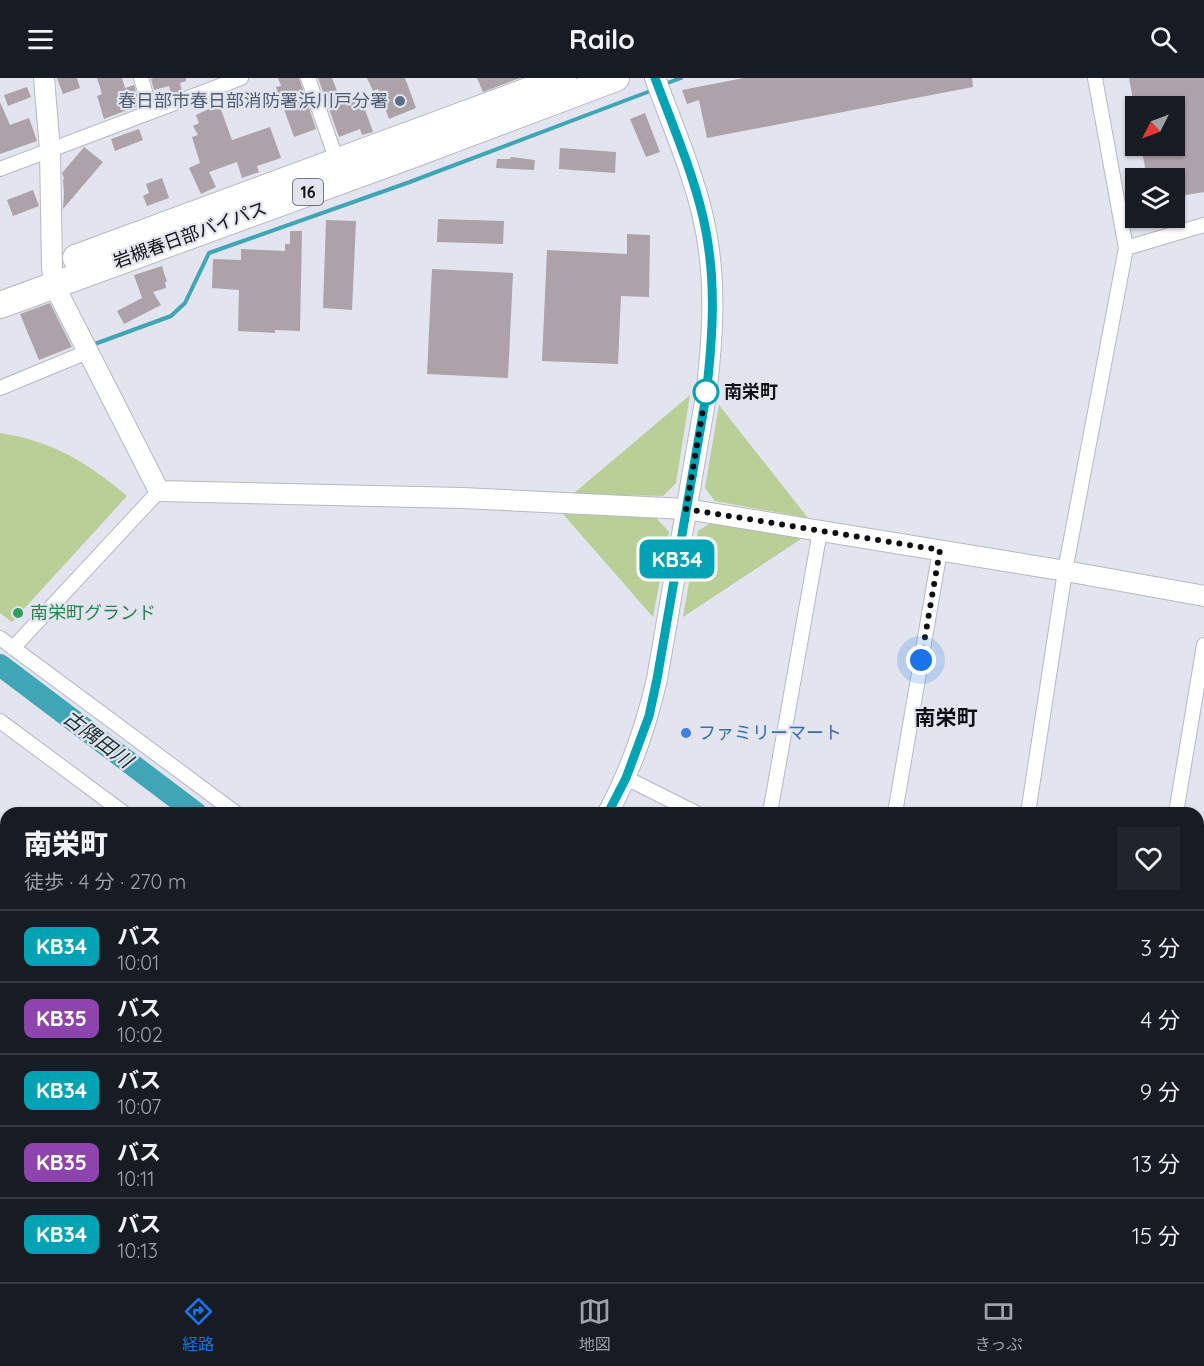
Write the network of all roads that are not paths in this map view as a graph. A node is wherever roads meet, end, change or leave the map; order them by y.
1 (44, 78) edge
2 (141, 78) edge
3 (241, 78) edge
4 (308, 78) edge
5 (563, 78) edge
6 (616, 78) edge
7 (655, 78) edge
8 (1095, 78) edge
9 (222, 81) edge
10 (151, 112) junction
11 (50, 150) junction
12 (337, 161) junction
13 (0, 169) edge
14 (1204, 225) edge
15 (1126, 248) junction
16 (53, 276) junction
17 (0, 285) edge
18 (0, 304) edge
19 (87, 352) junction
20 (0, 388) edge
21 (159, 491) junction
22 (686, 509) junction
23 (820, 531) junction
24 (940, 550) junction
25 (1065, 571) junction
26 (1204, 596) edge
27 (0, 638) edge
28 (1204, 645) edge
29 (13, 648) junction
30 (0, 721) edge
31 (626, 778) junction
32 (116, 807) edge
33 (228, 807) edge
34 (611, 807) edge
35 (684, 807) edge
36 (771, 807) edge
37 (896, 807) edge
38 (1029, 807) edge
39 (1177, 807) edge

1 - 11 street
2 - 10 street
3 - 9 street
4 - 12 street
5 - 12 highway, 岩槻春日部バイパス / 16
6 - 16 highway, 岩槻春日部バイパス / 16
7 - 22 street
8 - 15 street
9 - 10 street
10 - 11 street
11 - 13 street
11 - 16 street
12 - 16 highway, 岩槻春日部バイパス / 16
14 - 15 street
15 - 25 street
16 - 17 highway, 岩槻春日部バイパス / 16
16 - 18 highway, 岩槻春日部バイパス / 16
16 - 19 street
19 - 20 street
19 - 21 street
21 - 22 street
21 - 29 street
22 - 23 street
22 - 31 street
23 - 24 street
23 - 36 street
24 - 25 street
24 - 37 street
25 - 26 street
25 - 38 street
27 - 29 street
28 - 39 street
29 - 33 street
30 - 32 street
31 - 34 street
31 - 35 street

